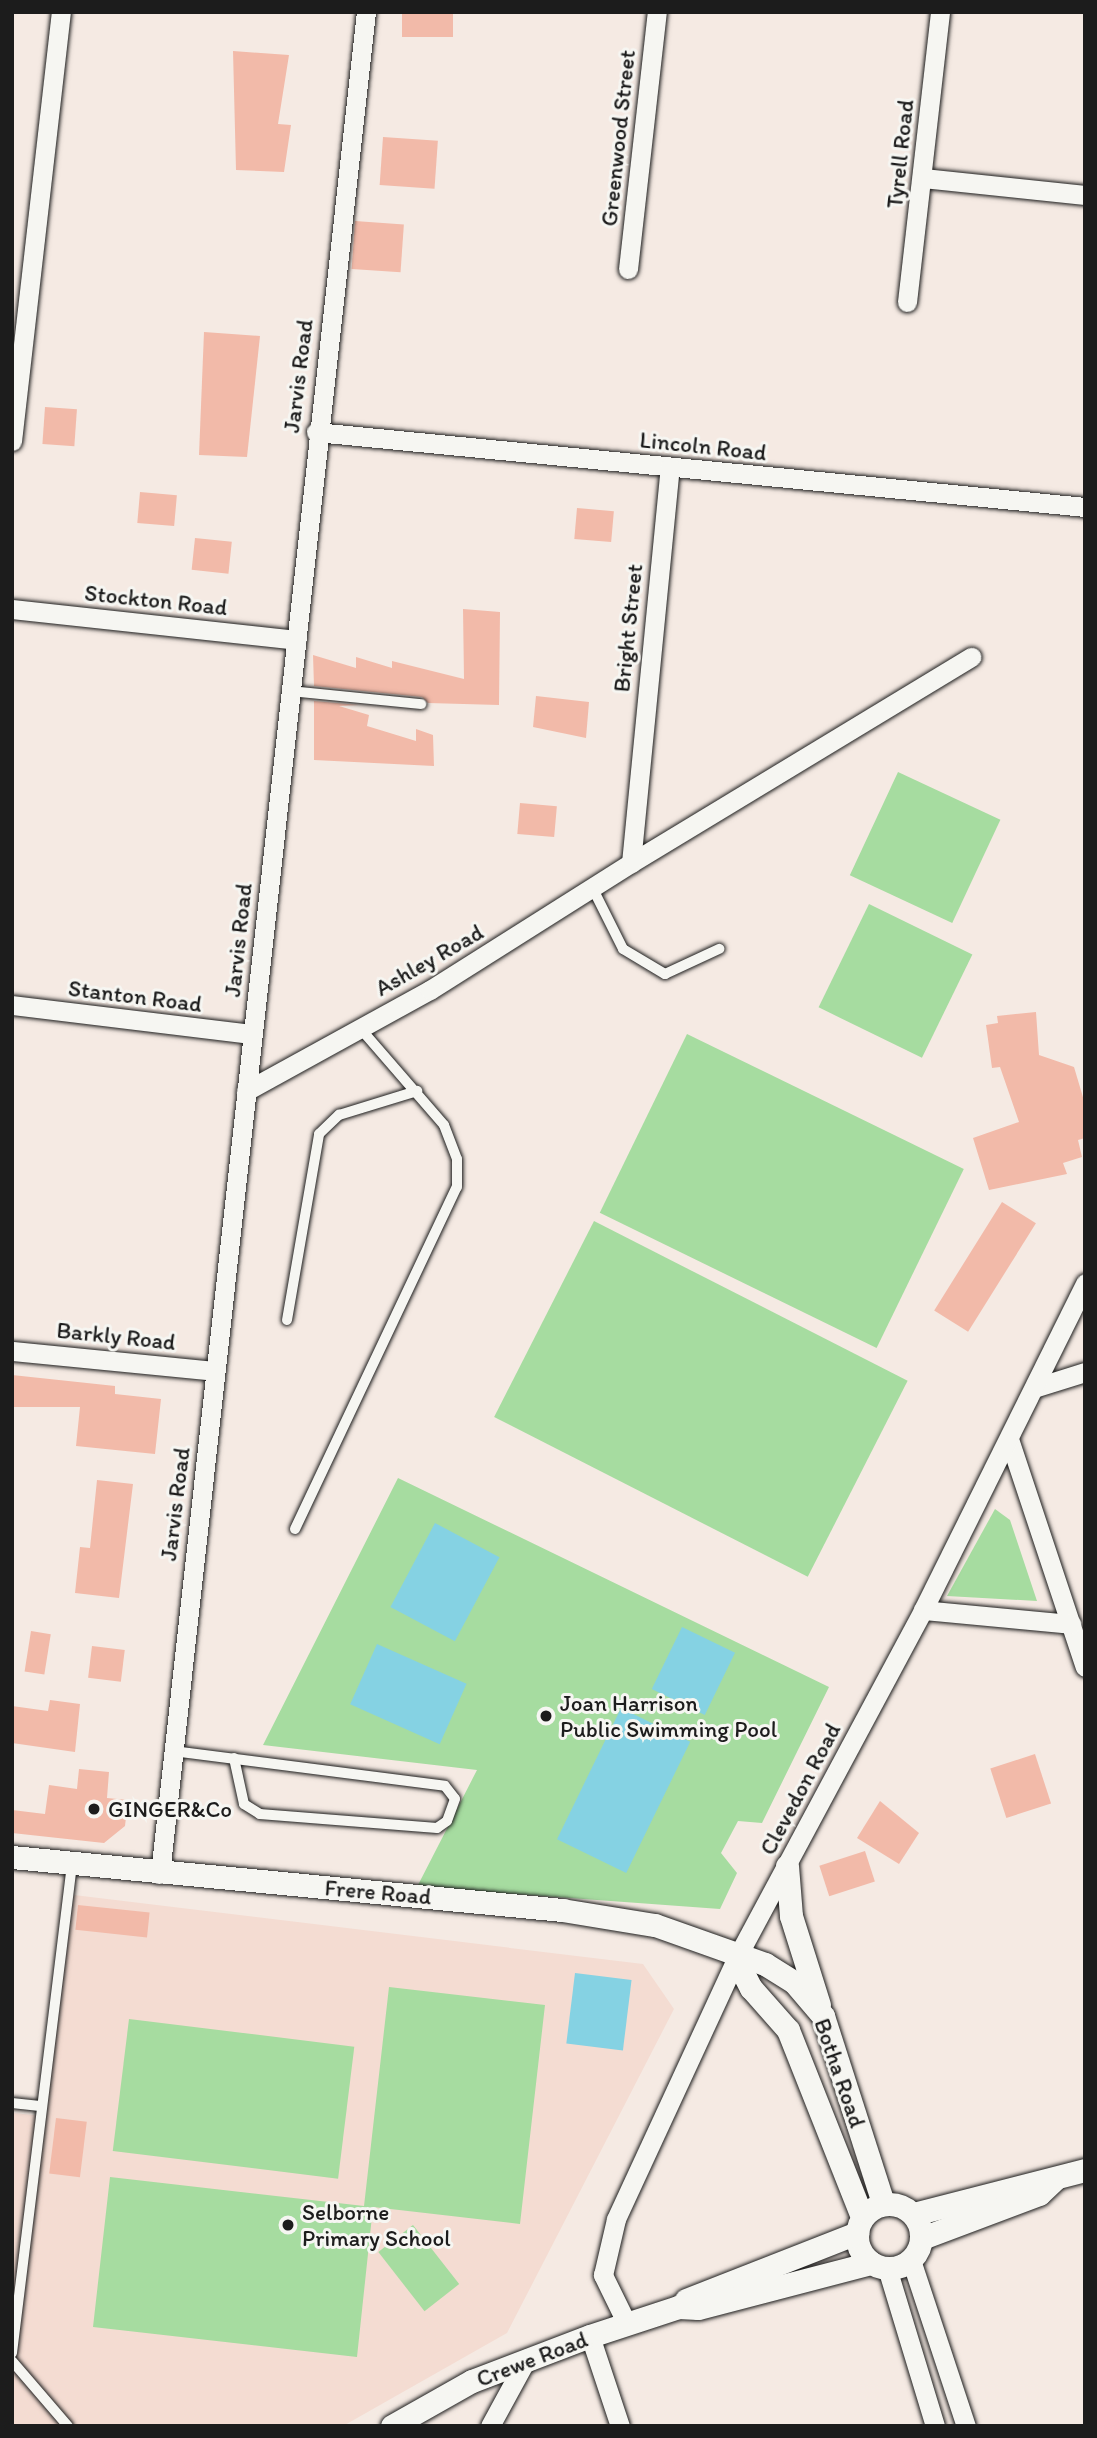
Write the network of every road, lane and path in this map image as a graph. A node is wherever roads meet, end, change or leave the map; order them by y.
1 (61, 12) edge
2 (366, 12) edge
3 (657, 12) edge
4 (940, 12) edge
5 (923, 178) junction
6 (1085, 195) edge
7 (628, 270) dead end
8 (907, 302) dead end
9 (316, 432) junction
10 (12, 441) edge
11 (670, 467) junction
12 (1085, 507) edge
13 (12, 609) edge
14 (296, 640) junction
15 (971, 657) dead end
16 (290, 691) junction
17 (421, 704) dead end
18 (631, 863) junction
19 (594, 891) junction
20 (719, 949) dead end
21 (12, 1006) edge
22 (360, 1028) junction
23 (252, 1034) junction
24 (246, 1091) junction
25 (417, 1091) junction
26 (1085, 1283) edge
27 (287, 1320) dead end
28 (12, 1351) edge
29 (215, 1371) junction
30 (1085, 1372) edge
31 (1034, 1388) junction
32 (1009, 1439) junction
33 (295, 1530) dead end
34 (923, 1610) junction
35 (1071, 1624) junction
36 (1085, 1667) edge
37 (173, 1751) junction
38 (234, 1758) junction
39 (12, 1857) edge
40 (72, 1864) junction
41 (787, 1866) junction
42 (160, 1874) junction
43 (736, 1958) junction
44 (765, 1964) joint
45 (823, 2016) junction
46 (12, 2103) edge
47 (40, 2106) junction
48 (1085, 2170) edge
49 (1054, 2180) junction
50 (883, 2203) junction
51 (914, 2214) junction
52 (860, 2225) junction
53 (922, 2238) junction
54 (911, 2260) junction
55 (879, 2265) junction
56 (678, 2307) junction
57 (627, 2324) junction
58 (590, 2336) junction
59 (12, 2353) edge
60 (527, 2358) junction
61 (12, 2361) edge
62 (68, 2426) edge
63 (392, 2426) edge
64 (490, 2426) edge
65 (620, 2426) edge
66 (935, 2426) edge
67 (966, 2426) edge

1 - 10 street
2 - 9 street, Jarvis Road
3 - 7 street, Greenwood Street
4 - 5 street, Tyrell Road
5 - 6 street
5 - 8 street, Tyrell Road
9 - 11 street, Lincoln Road
9 - 14 street, Jarvis Road
11 - 12 street, Lincoln Road
11 - 18 street, Bright Street
13 - 14 street, Stockton Road
14 - 16 street, Jarvis Road
15 - 18 street, Ashley Road
16 - 17 lane
16 - 23 street, Jarvis Road
18 - 19 street, Ashley Road
19 - 20 lane
19 - 22 street, Ashley Road
21 - 23 street, Stanton Road
22 - 24 street, Ashley Road
22 - 25 lane
23 - 24 street, Jarvis Road
24 - 29 street, Jarvis Road
25 - 27 lane
25 - 33 lane
26 - 31 street, Clevedon Road
28 - 29 street, Barkly Road
29 - 37 street, Jarvis Road
30 - 31 street
31 - 32 street, Clevedon Road
32 - 34 street, Clevedon Road
32 - 35 street
34 - 35 street
34 - 41 street, Clevedon Road
35 - 36 street
37 - 38 lane
37 - 42 street, Jarvis Road
38 - 38 lane
39 - 40 street, Frere Road
40 - 42 street, Frere Road
40 - 47 lane
41 - 43 street, Clevedon Road
41 - 45 street
42 - 43 street, Frere Road
43 - 44 street, Frere Road
43 - 52 street, Botha Road
43 - 57 street, Clevedon Road
44 - 45 street, Botha Road
45 - 50 street, Botha Road
46 - 47 lane
47 - 59 lane
48 - 49 street
49 - 51 street
49 - 53 street
50 - 51 street
50 - 52 street
51 - 53 street
52 - 55 street
52 - 56 street, Crewe Road
53 - 54 street
54 - 55 street
54 - 67 street
55 - 56 street, Crewe Road
55 - 66 street
56 - 57 street, Crewe Road
57 - 58 street, Crewe Road
58 - 60 street, Crewe Road
58 - 65 street
60 - 63 street, Crewe Road
60 - 64 street
61 - 62 lane

